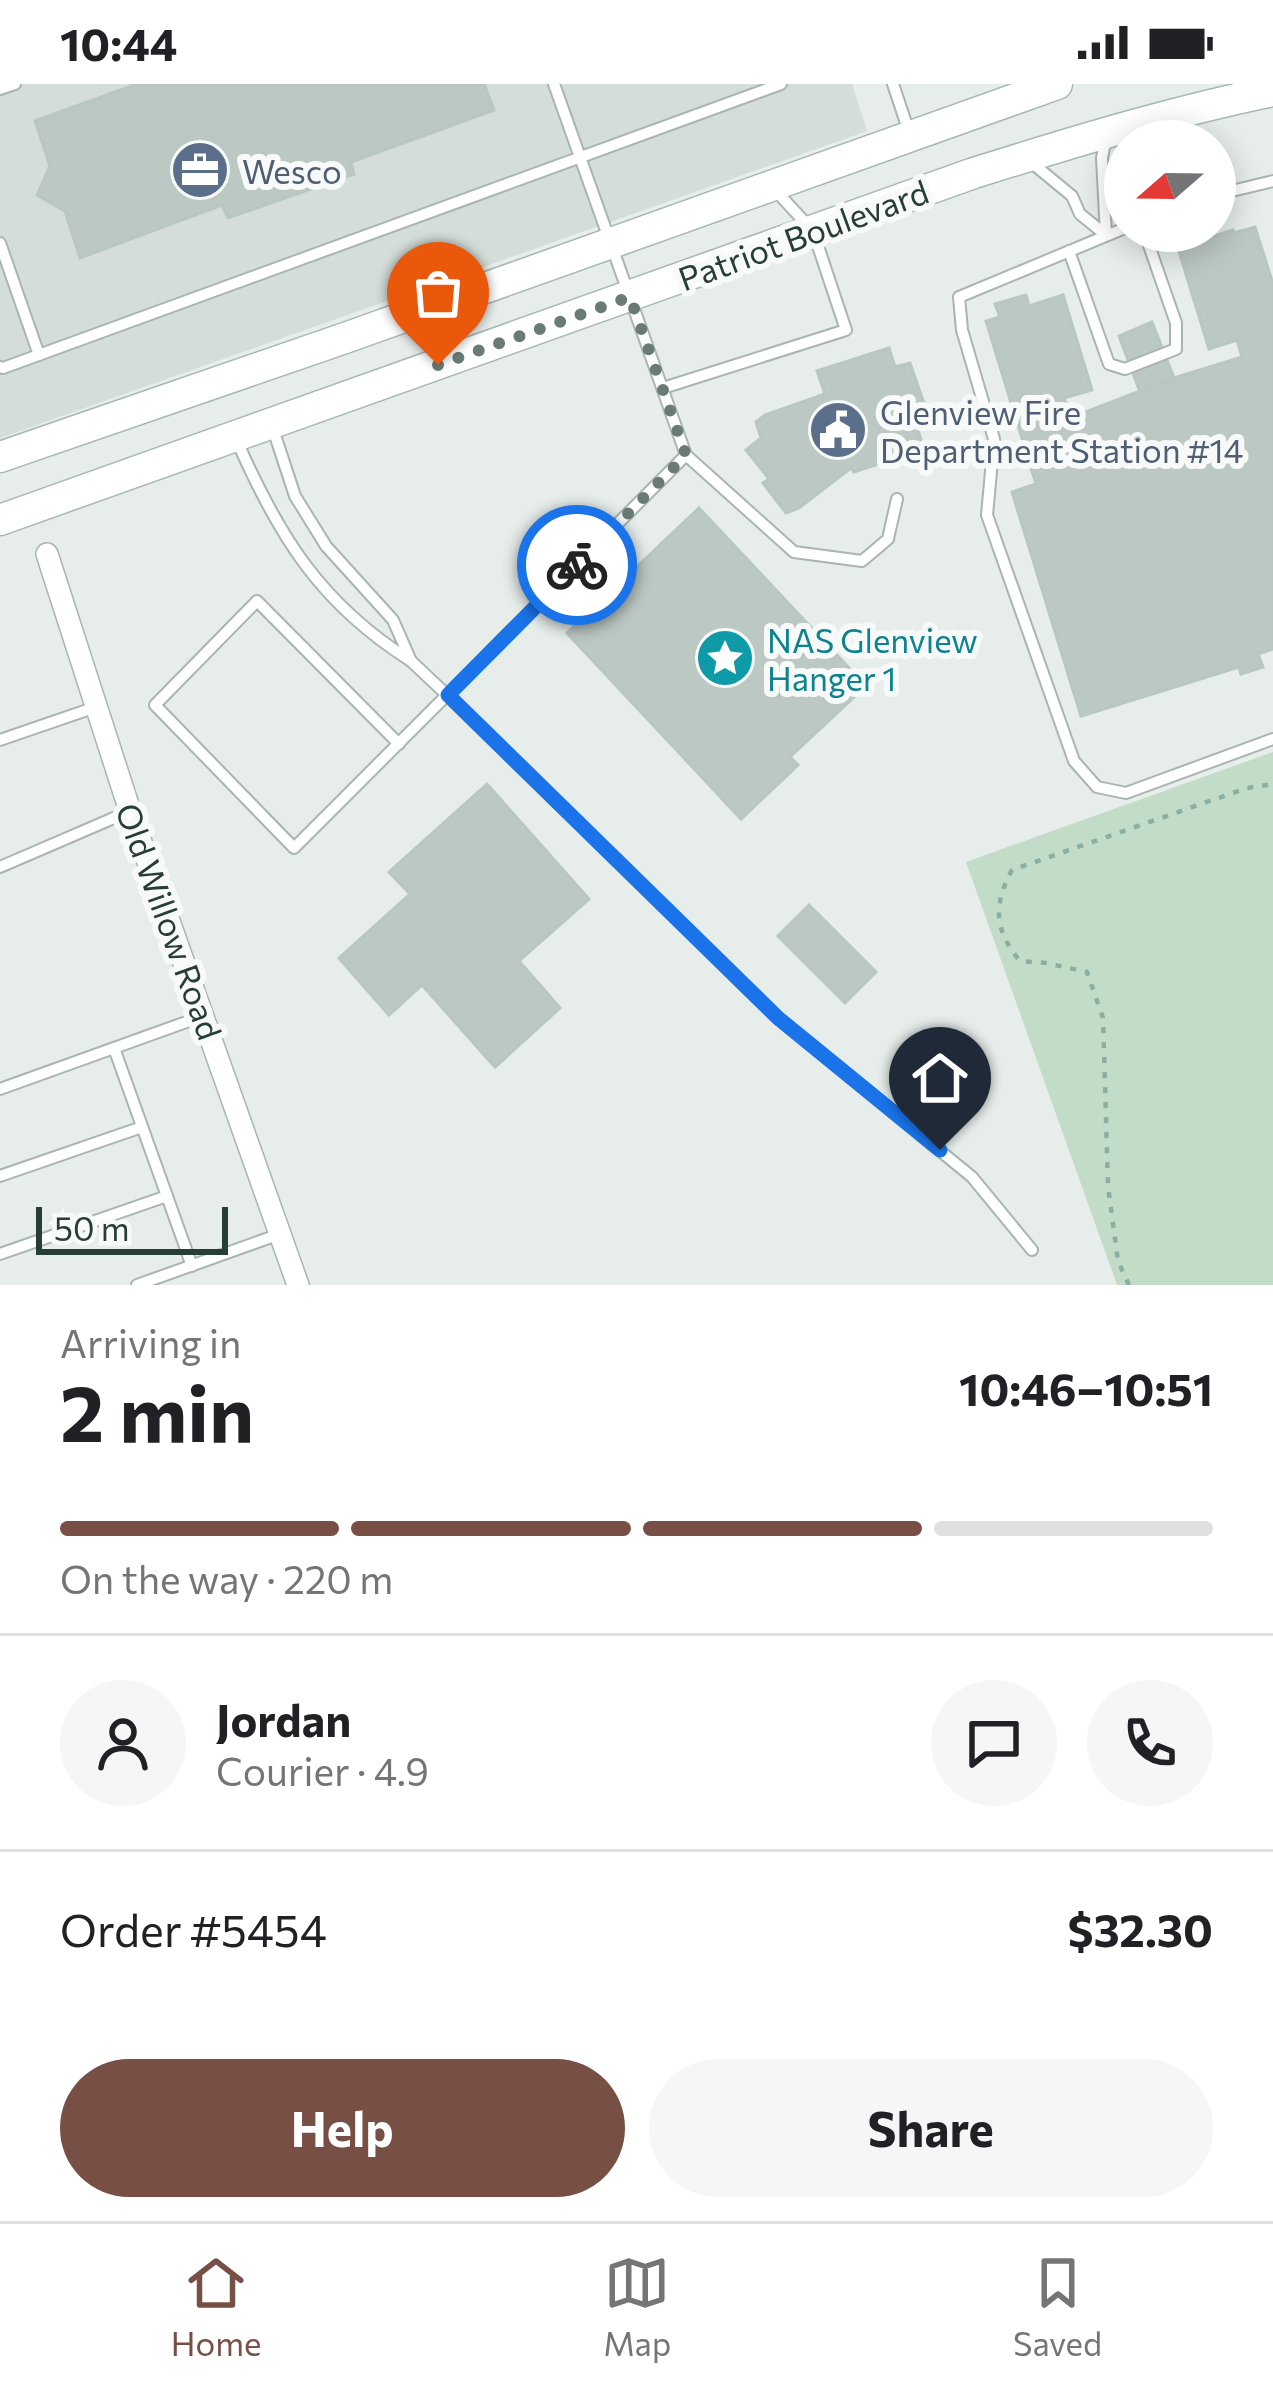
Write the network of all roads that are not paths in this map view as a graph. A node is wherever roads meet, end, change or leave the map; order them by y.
1 (15, 84) edge
2 (554, 84) edge
3 (781, 84) edge
4 (893, 84) edge
5 (1058, 84) edge
6 (0, 89) edge
7 (1273, 91) edge
8 (1148, 120) edge
9 (1104, 132) edge
10 (910, 135) junction
11 (1104, 147) edge
12 (580, 157) junction
13 (1025, 157) junction
14 (1273, 181) edge
15 (771, 185) junction
16 (1236, 190) edge
17 (1104, 196) edge
18 (813, 231) junction
19 (1104, 233) edge
20 (1104, 236) edge
21 (0, 243) edge
22 (609, 243) junction
23 (1069, 251) junction
24 (1151, 252) edge
25 (630, 297) junction
26 (39, 355) junction
27 (0, 367) edge
28 (663, 388) junction
29 (272, 425) junction
30 (236, 438) junction
31 (686, 455) junction
32 (0, 457) edge
33 (897, 499) dead end
34 (0, 520) edge
35 (47, 554) dead end
36 (412, 661) junction
37 (448, 695) junction
38 (96, 706) junction
39 (1273, 739) edge
40 (0, 740) edge
41 (399, 744) junction
42 (130, 812) junction
43 (0, 867) edge
44 (203, 1016) junction
45 (113, 1048) junction
46 (0, 1089) edge
47 (142, 1127) junction
48 (0, 1176) edge
49 (167, 1196) junction
50 (280, 1234) junction
51 (1032, 1250) dead end
52 (0, 1255) edge
53 (192, 1266) junction
54 (137, 1285) edge
55 (298, 1285) edge

1 - 6 lane
2 - 12 lane
3 - 12 lane
4 - 10 lane
5 - 10 main road, Patriot Boulevard
7 - 8 main road, Patriot Boulevard
9 - 13 main road, Patriot Boulevard
10 - 15 main road, Patriot Boulevard
11 - 17 lane
12 - 22 lane
12 - 26 lane
13 - 18 main road, Patriot Boulevard
13 - 19 lane
14 - 16 lane
15 - 18 lane
15 - 22 main road, Patriot Boulevard
18 - 25 main road, Patriot Boulevard
18 - 28 lane
20 - 23 lane
21 - 26 lane
22 - 25 lane
22 - 32 main road, Patriot Boulevard
23 - 24 lane
23 - 39 lane
25 - 28 lane
25 - 29 main road, Patriot Boulevard
26 - 27 lane
28 - 31 lane
29 - 30 main road, Patriot Boulevard
29 - 36 lane
30 - 34 main road, Patriot Boulevard
30 - 36 lane
31 - 33 lane
31 - 37 lane
35 - 38 street, Old Willow Road
36 - 37 lane
37 - 41 lane
37 - 51 lane
38 - 40 lane
38 - 42 street, Old Willow Road
41 - 41 lane
42 - 43 lane
42 - 44 street, Old Willow Road
44 - 45 lane
44 - 50 street, Old Willow Road
45 - 46 lane
45 - 47 lane
47 - 48 lane
47 - 49 lane
49 - 52 lane
49 - 53 lane
50 - 53 lane
50 - 55 street, Old Willow Road
53 - 54 lane

